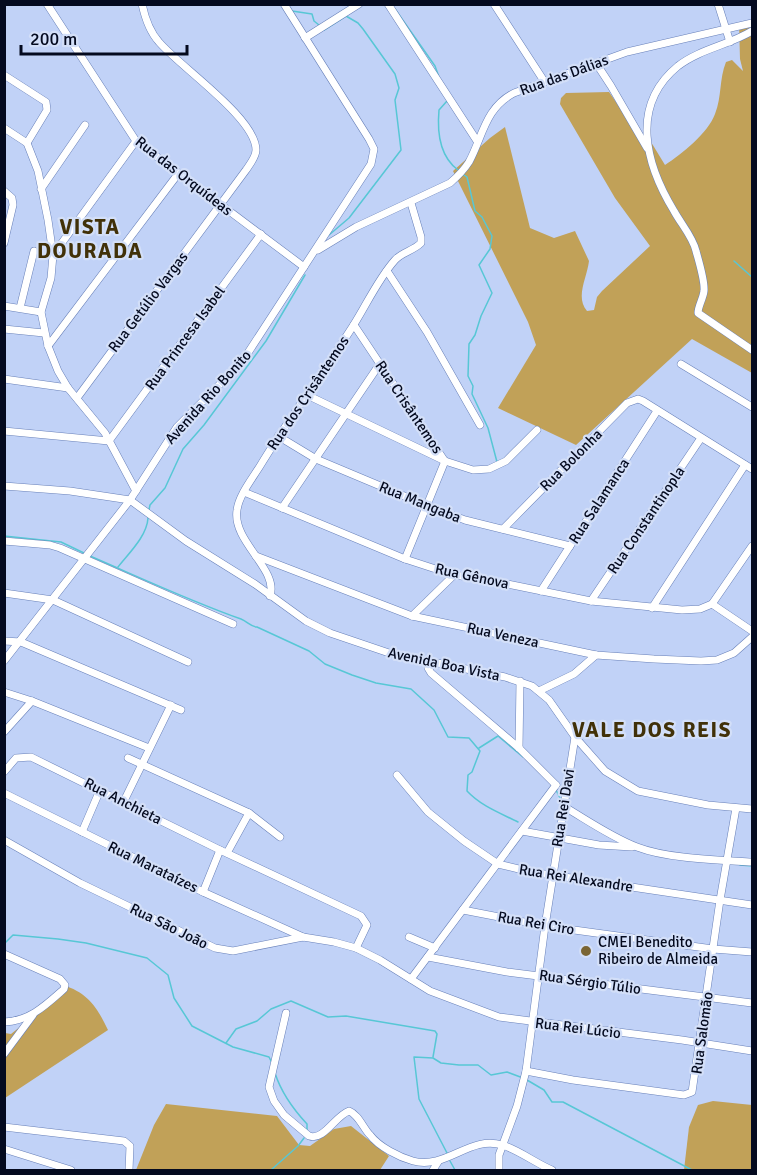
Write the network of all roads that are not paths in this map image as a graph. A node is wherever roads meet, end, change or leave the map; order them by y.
1 (47, 4) edge
2 (142, 4) edge
3 (284, 4) edge
4 (359, 4) edge
5 (388, 4) edge
6 (494, 4) edge
7 (718, 4) edge
8 (753, 23) edge
9 (726, 28) junction
10 (753, 31) edge
11 (304, 38) junction
12 (730, 42) junction
13 (596, 63) junction
14 (4, 75) edge
15 (544, 81) junction
16 (85, 125) dead end
17 (4, 128) edge
18 (136, 141) junction
19 (477, 141) junction
20 (27, 143) junction
21 (648, 152) junction
22 (178, 174) junction
23 (41, 189) junction
24 (4, 191) edge
25 (411, 202) junction
26 (219, 205) junction
27 (261, 234) junction
28 (4, 243) edge
29 (34, 251) dead end
30 (313, 253) junction
31 (53, 255) junction
32 (304, 265) junction
33 (387, 271) junction
34 (4, 306) edge
35 (20, 308) junction
36 (41, 312) junction
37 (354, 325) junction
38 (4, 329) edge
39 (44, 333) junction
40 (48, 346) junction
41 (753, 350) edge
42 (681, 364) dead end
43 (379, 365) junction
44 (4, 379) edge
45 (68, 388) junction
46 (306, 395) junction
47 (77, 398) junction
48 (753, 407) edge
49 (657, 411) junction
50 (347, 414) junction
51 (480, 425) dead end
52 (537, 430) dead end
53 (4, 431) edge
54 (278, 436) junction
55 (701, 438) junction
56 (110, 441) junction
57 (316, 459) junction
58 (445, 461) junction
59 (745, 465) junction
60 (753, 469) edge
61 (4, 486) edge
62 (136, 491) junction
63 (244, 492) junction
64 (130, 500) junction
65 (428, 507) junction
66 (282, 508) junction
67 (502, 529) junction
68 (4, 541) edge
69 (570, 546) junction
70 (753, 546) edge
71 (256, 556) junction
72 (84, 559) junction
73 (405, 559) junction
74 (454, 575) junction
75 (542, 591) junction
76 (4, 593) edge
77 (270, 596) junction
78 (53, 600) junction
79 (591, 602) junction
80 (712, 604) junction
81 (652, 608) junction
82 (412, 616) junction
83 (233, 624) dead end
84 (753, 631) edge
85 (753, 637) edge
86 (4, 641) edge
87 (21, 642) junction
88 (596, 655) junction
89 (4, 661) edge
90 (188, 662) dead end
91 (428, 662) junction
92 (520, 681) junction
93 (539, 691) junction
94 (4, 692) edge
95 (32, 701) junction
96 (171, 705) junction
97 (181, 710) dead end
98 (4, 732) edge
99 (575, 737) junction
100 (149, 748) junction
101 (519, 748) junction
102 (4, 757) edge
103 (128, 758) dead end
104 (12, 760) junction
105 (142, 764) junction
106 (4, 772) edge
107 (397, 775) dead end
108 (556, 785) junction
109 (566, 787) junction
110 (100, 790) junction
111 (4, 793) edge
112 (124, 801) junction
113 (563, 807) junction
114 (736, 808) junction
115 (753, 809) edge
116 (249, 813) junction
117 (522, 831) junction
118 (82, 832) junction
119 (279, 837) dead end
120 (558, 837) junction
121 (4, 840) edge
122 (636, 847) junction
123 (223, 852) junction
124 (727, 861) junction
125 (753, 862) edge
126 (498, 864) junction
127 (553, 874) junction
128 (203, 891) junction
129 (720, 900) junction
130 (753, 905) edge
131 (464, 910) junction
132 (545, 926) junction
133 (303, 937) junction
134 (409, 937) dead end
135 (356, 948) junction
136 (435, 948) junction
137 (713, 949) junction
138 (753, 952) edge
139 (4, 954) edge
140 (428, 957) junction
141 (537, 975) junction
142 (411, 979) junction
143 (707, 998) junction
144 (753, 1003) edge
145 (36, 1012) junction
146 (286, 1013) dead end
147 (4, 1022) edge
148 (531, 1022) junction
149 (699, 1044) junction
150 (753, 1051) edge
151 (4, 1054) edge
152 (526, 1071) junction
153 (4, 1127) edge
154 (502, 1144) junction
155 (4, 1149) edge
156 (438, 1162) junction
157 (71, 1170) edge
158 (129, 1170) edge
159 (433, 1170) edge
160 (499, 1170) edge
161 (552, 1170) edge

1 - 18 street, Rua das Orquídeas
2 - 26 street, Rua Getúlio Vargas
3 - 11 street
4 - 11 street
5 - 19 street
6 - 15 street
7 - 9 street
8 - 9 street, Rua das Dálias
9 - 12 street
9 - 13 street, Rua das Dálias
10 - 12 street
11 - 30 street
12 - 21 street
13 - 15 street, Rua das Dálias
13 - 21 street
14 - 20 street
15 - 19 street, Rua das Dálias
16 - 23 street
17 - 20 street
18 - 22 street, Rua das Orquídeas
18 - 31 street
19 - 25 street, Rua das Dálias
20 - 23 street
21 - 41 street
22 - 26 street, Rua das Orquídeas
22 - 40 street
23 - 31 street
24 - 28 street
25 - 30 street, Rua das Dálias
25 - 33 street, Rua dos Crisântemos
26 - 27 street, Rua das Orquídeas
26 - 47 street, Rua Getúlio Vargas
27 - 32 street, Rua das Orquídeas
27 - 56 street, Rua Princesa Isabel
29 - 35 street
30 - 32 street, Avenida Rio Bonito
31 - 36 street
32 - 62 street, Avenida Rio Bonito
33 - 37 street, Rua dos Crisântemos
33 - 51 street
34 - 35 street
35 - 36 street
36 - 39 street
37 - 43 street, Rua Crisântemos
37 - 46 street, Rua dos Crisântemos
38 - 39 street
39 - 40 street
40 - 45 street
42 - 48 street
43 - 50 street
43 - 58 street, Rua Crisântemos
44 - 45 street
45 - 47 street
46 - 50 street
46 - 54 street, Rua dos Crisântemos
47 - 56 street
49 - 55 street
49 - 67 street, Rua Bolonha
49 - 69 street, Rua Salamanca
50 - 57 street
50 - 58 street
52 - 58 street
53 - 56 street
54 - 57 street, Rua Mangaba
54 - 63 street, Rua dos Crisântemos
55 - 59 street
55 - 79 street, Rua Constantinopla
56 - 62 street
57 - 65 street, Rua Mangaba
57 - 66 street
58 - 65 street, Rua Crisântemos
59 - 60 street
59 - 81 street
61 - 64 street
62 - 64 street, Avenida Rio Bonito
63 - 66 street, Rua Gênova
63 - 71 street, Rua dos Crisântemos
64 - 72 street, Avenida Rio Bonito
64 - 77 street, Avenida Boa Vista
65 - 67 street, Rua Mangaba
65 - 73 street, Rua Crisântemos
66 - 73 street, Rua Gênova
67 - 69 street, Rua Mangaba
68 - 72 street
69 - 75 street, Rua Salamanca
70 - 80 street
71 - 77 street, Rua dos Crisântemos
71 - 82 street, Rua Veneza
72 - 78 street, Avenida Rio Bonito
72 - 83 street
73 - 74 street, Rua Gênova
74 - 75 street, Rua Gênova
74 - 82 street
75 - 79 street, Rua Gênova
76 - 78 street
77 - 91 street, Avenida Boa Vista
78 - 87 street, Avenida Rio Bonito
78 - 90 street
79 - 81 street, Rua Gênova
80 - 81 street, Rua Gênova
80 - 84 street
82 - 88 street, Rua Veneza
85 - 88 street, Rua Veneza
86 - 87 street
87 - 89 street, Avenida Rio Bonito
87 - 96 street
88 - 93 street
91 - 92 street, Avenida Boa Vista
91 - 101 street
92 - 93 street, Avenida Boa Vista
92 - 101 street
93 - 99 street, Avenida Boa Vista
94 - 95 street
95 - 98 street
95 - 100 street
96 - 97 street
96 - 100 street
99 - 109 street, Rua Rei Davi
99 - 114 street, Avenida Boa Vista
100 - 105 street
101 - 108 street
102 - 104 street
103 - 105 street
104 - 106 street
104 - 110 street, Rua Anchieta
105 - 112 street
105 - 116 street
107 - 126 street, Rua Rei Alexandre
108 - 109 street
108 - 117 street
109 - 113 street, Rua Rei Davi
110 - 112 street, Rua Anchieta
110 - 118 street
111 - 118 street, Rua Marataízes
112 - 123 street, Rua Anchieta
113 - 120 street, Rua Rei Davi
113 - 122 street
114 - 115 street, Avenida Boa Vista
114 - 124 street, Rua Salomão
116 - 119 street
116 - 123 street
117 - 120 street
117 - 126 street
118 - 128 street, Rua Marataízes
120 - 122 street
120 - 127 street, Rua Rei Davi
121 - 133 street, Rua São João
122 - 124 street
123 - 128 street
123 - 135 street, Rua Anchieta
124 - 125 street
124 - 129 street, Rua Salomão
126 - 127 street, Rua Rei Alexandre
126 - 131 street
127 - 129 street, Rua Rei Alexandre
127 - 132 street, Rua Rei Davi
128 - 133 street, Rua Marataízes
129 - 130 street, Rua Rei Alexandre
129 - 137 street, Rua Salomão
131 - 132 street, Rua Rei Ciro
131 - 136 street
132 - 137 street, Rua Rei Ciro
132 - 141 street, Rua Rei Davi
133 - 135 street, Rua São João
134 - 136 street
135 - 142 street, Rua São João
136 - 140 street
137 - 138 street, Rua Rei Ciro
137 - 143 street, Rua Salomão
139 - 145 street
140 - 141 street, Rua Sérgio Túlio
140 - 142 street
141 - 143 street, Rua Sérgio Túlio
141 - 148 street, Rua Rei Davi
142 - 148 street, Rua Rei Lúcio
143 - 144 street, Rua Sérgio Túlio
143 - 149 street, Rua Salomão
145 - 147 street
145 - 151 street
146 - 156 street
148 - 149 street, Rua Rei Lúcio
148 - 152 street, Rua Rei Davi
149 - 150 street, Rua Rei Lúcio
149 - 152 street, Rua Salomão
152 - 154 street, Rua Rei Davi
153 - 158 street
154 - 156 street
154 - 160 street, Rua Rei Davi
154 - 161 street
155 - 157 street
156 - 159 street

